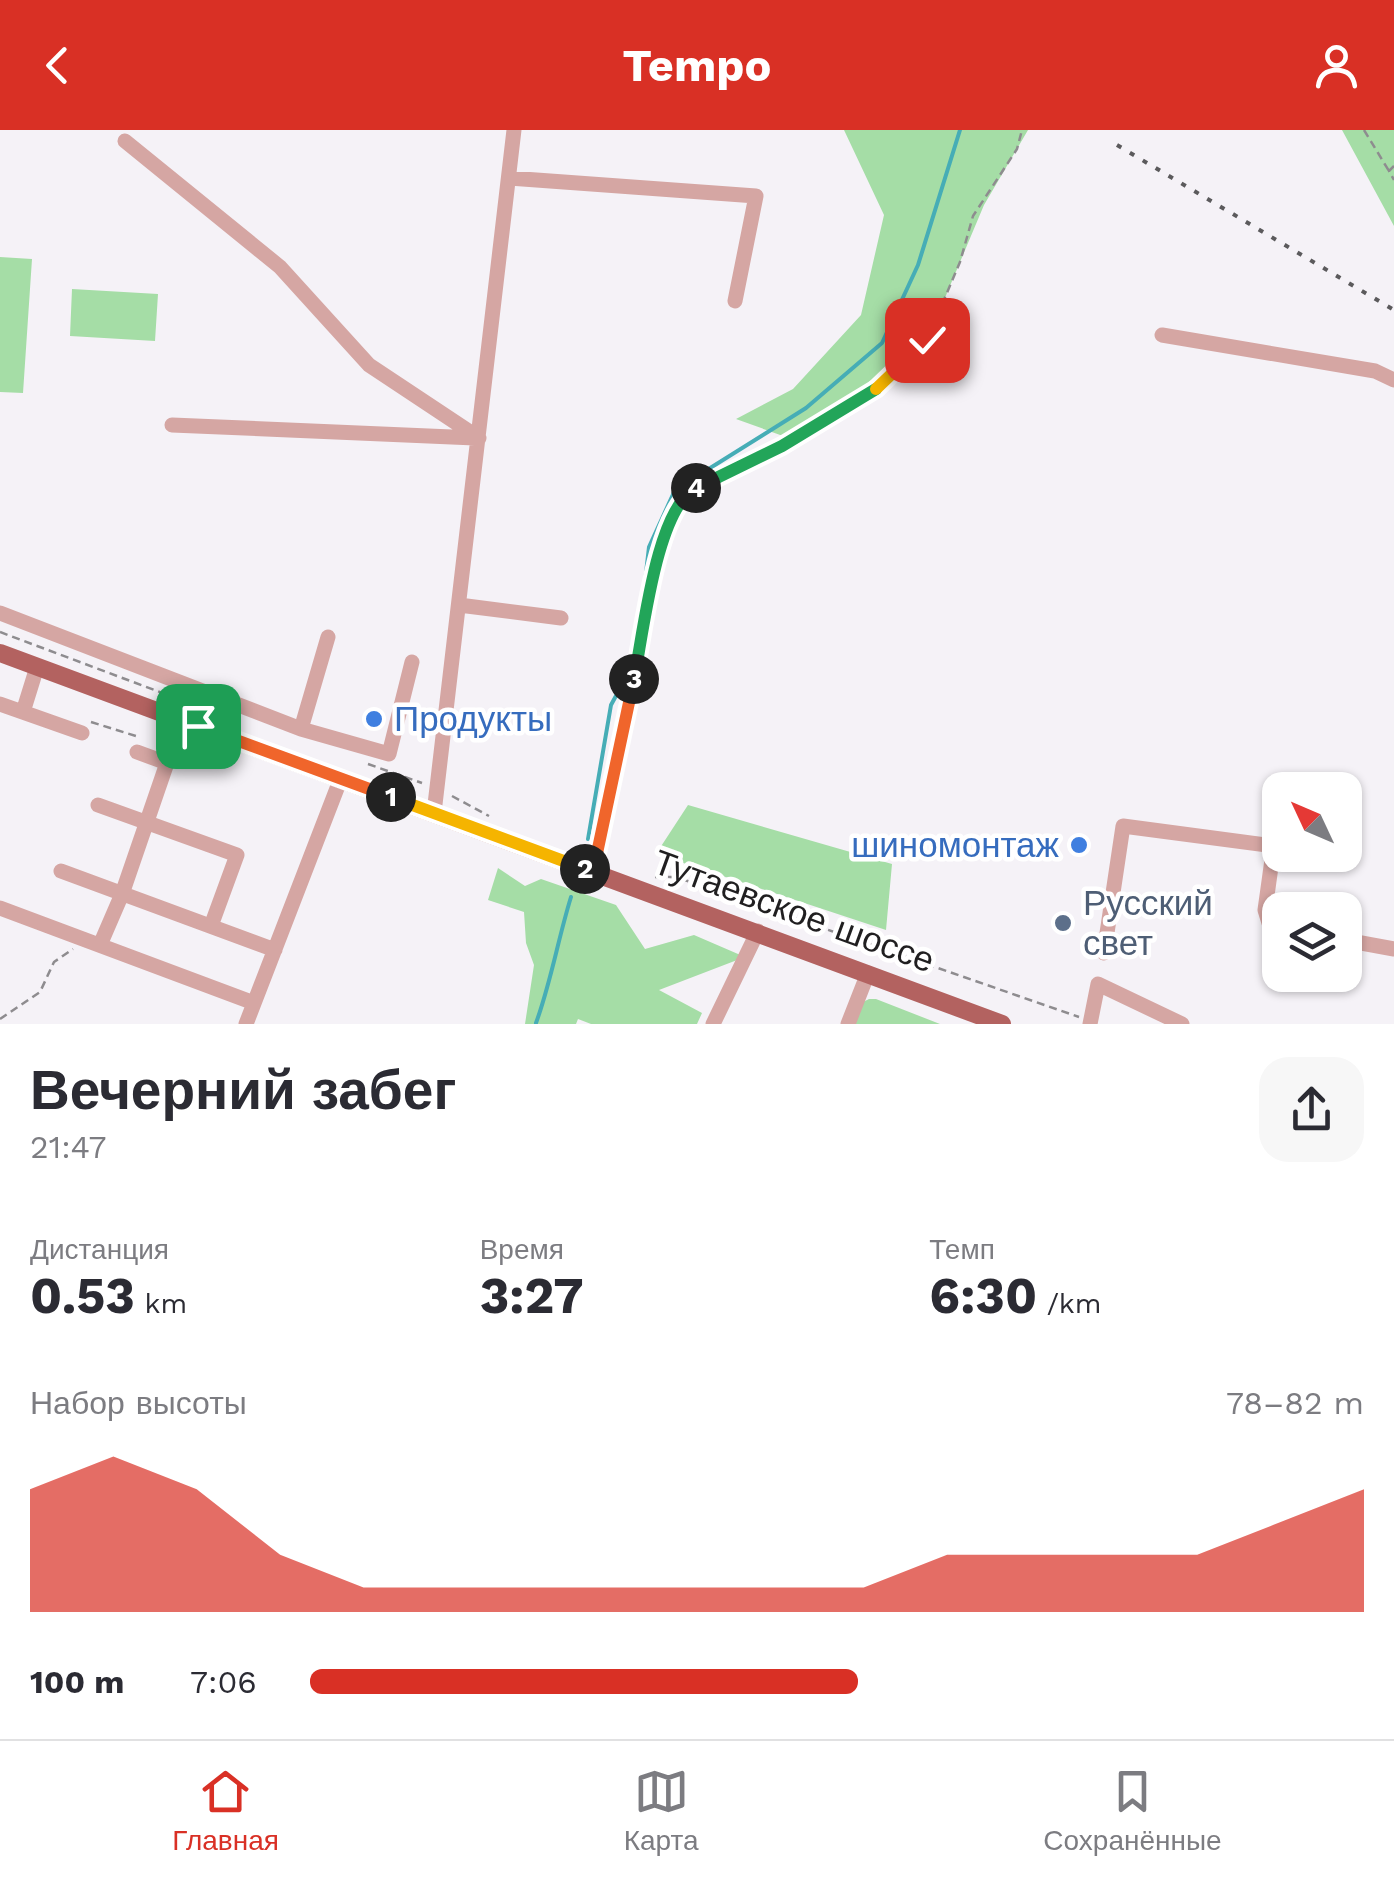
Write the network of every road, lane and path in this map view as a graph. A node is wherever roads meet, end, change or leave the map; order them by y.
1 (514, 130) edge
2 (1022, 130) edge
3 (1364, 130) edge
4 (125, 141) dead end
5 (1394, 166) edge
6 (1389, 171) junction
7 (510, 178) junction
8 (1394, 180) edge
9 (735, 302) dead end
10 (1162, 336) dead end
11 (1394, 380) edge
12 (172, 425) dead end
13 (479, 438) junction
14 (460, 605) junction
15 (0, 613) edge
16 (561, 618) dead end
17 (0, 632) edge
18 (328, 637) dead end
19 (0, 653) edge
20 (412, 662) dead end
21 (37, 666) junction
22 (182, 700) dead end
23 (0, 704) edge
24 (22, 712) junction
25 (302, 729) junction
26 (82, 733) dead end
27 (137, 752) dead end
28 (364, 763) dead end
29 (342, 778) junction
30 (436, 788) junction
31 (98, 805) dead end
32 (434, 813) junction
33 (500, 822) dead end
34 (146, 823) junction
35 (1262, 844) edge
36 (61, 871) dead end
37 (593, 872) junction
38 (644, 878) dead end
39 (122, 894) junction
40 (0, 908) edge
41 (210, 926) junction
42 (758, 931) junction
43 (93, 942) junction
44 (1362, 943) edge
45 (1394, 949) edge
46 (275, 950) junction
47 (1104, 953) dead end
48 (868, 972) junction
49 (254, 1002) junction
50 (0, 1020) edge
51 (1091, 1023) edge
52 (246, 1024) edge
53 (713, 1024) edge
54 (848, 1024) edge
55 (1002, 1024) edge
56 (1182, 1024) edge

1 - 7 street
2 - 37 path
3 - 6 path
4 - 13 street
5 - 6 path
6 - 8 path
7 - 9 street
7 - 13 street
10 - 11 street
12 - 13 street
13 - 14 street
14 - 16 street
14 - 30 street
15 - 25 street
17 - 22 path
18 - 25 street
19 - 21 main road, Тутаевское шоссе
20 - 25 street
21 - 24 street
21 - 29 main road, Тутаевское шоссе
23 - 24 street
24 - 26 street
27 - 34 street
28 - 30 path
29 - 32 main road, Тутаевское шоссе
29 - 46 street
30 - 32 street
30 - 33 path
31 - 34 street
32 - 37 main road, Тутаевское шоссе
34 - 39 street
34 - 41 street
35 - 47 street
36 - 39 street
37 - 42 main road, Тутаевское шоссе
38 - 51 path
39 - 41 street
39 - 43 street
40 - 43 street
41 - 46 street
42 - 48 main road, Тутаевское шоссе
42 - 53 street
43 - 49 street
43 - 50 path
44 - 45 street
46 - 49 street
48 - 54 street
48 - 55 main road, Тутаевское шоссе
49 - 52 street
51 - 56 street

